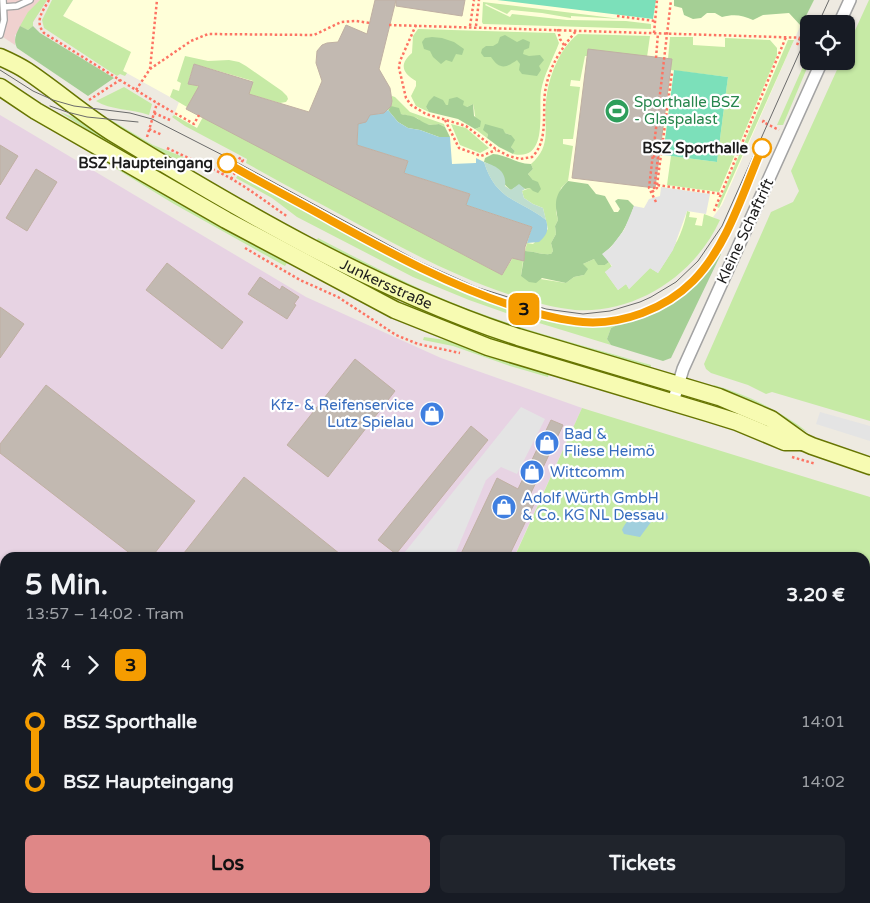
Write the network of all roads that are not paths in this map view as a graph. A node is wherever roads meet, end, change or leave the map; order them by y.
1 (3, 0) edge
2 (17, 0) edge
3 (30, 0) edge
4 (850, 0) edge
5 (4, 7) junction
6 (843, 15) edge
7 (0, 36) edge
8 (0, 57) edge
9 (818, 70) edge
10 (0, 87) edge
11 (678, 385) junction
12 (673, 402) junction
13 (803, 442) junction
14 (870, 466) edge

1 - 5 lane
2 - 5 lane
3 - 5 lane
4 - 6 street
5 - 7 lane
8 - 11 main road, Junkersstraße
9 - 11 street, Kleine Schaftrift
10 - 12 main road, Junkersstraße
11 - 12 street, Kleine Schaftrift
11 - 13 main road, Junkersstraße
12 - 13 main road, Junkersstraße
13 - 14 main road, Junkersstraße

